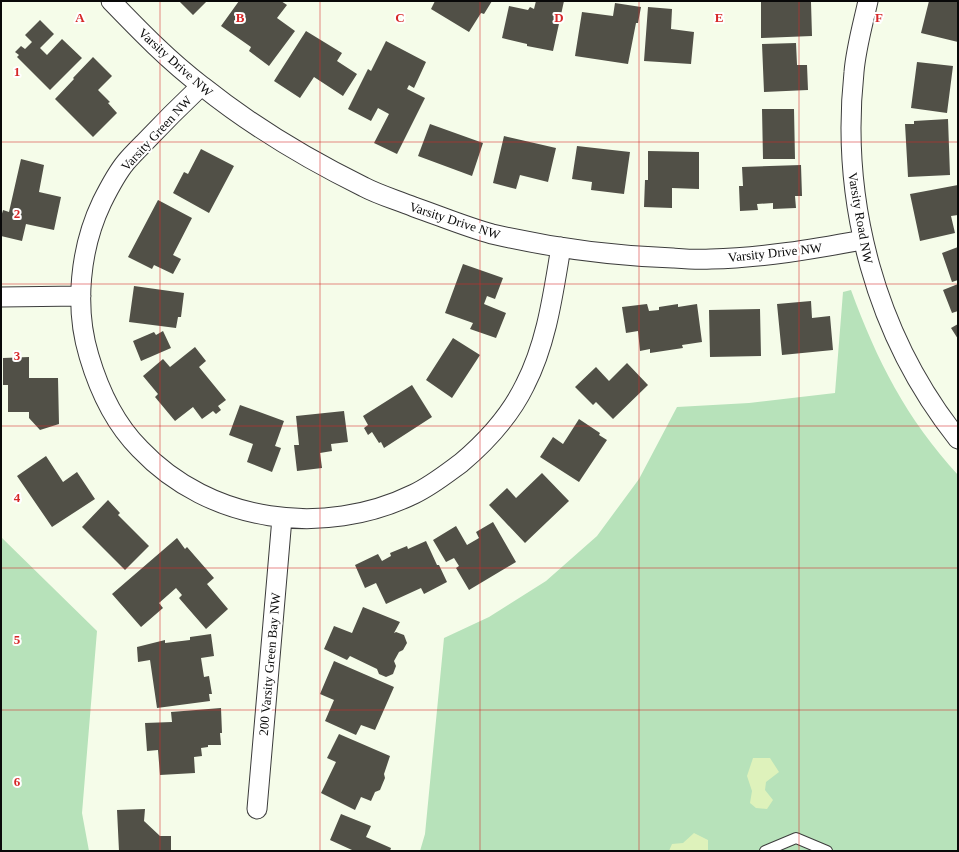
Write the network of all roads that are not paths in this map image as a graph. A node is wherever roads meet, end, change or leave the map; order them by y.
1 (111, 1) edge
2 (868, 1) edge
3 (201, 86) junction
4 (863, 240) junction
5 (561, 247) junction
6 (81, 296) junction
7 (1, 297) edge
8 (958, 439) edge
9 (282, 518) junction
10 (257, 810) dead end
11 (765, 851) edge
12 (827, 851) edge

1 - 3 street, Varsity Drive NW
2 - 4 street, Varsity Road NW
3 - 5 street, Varsity Drive NW
3 - 6 street, Varsity Green NW
4 - 5 street, Varsity Drive NW
4 - 8 street, Varsity Road NW
5 - 9 street, Varsity Green NW
6 - 7 street
6 - 9 street, Varsity Green NW
9 - 10 street, 200 Varsity Green Bay NW
11 - 12 lane

